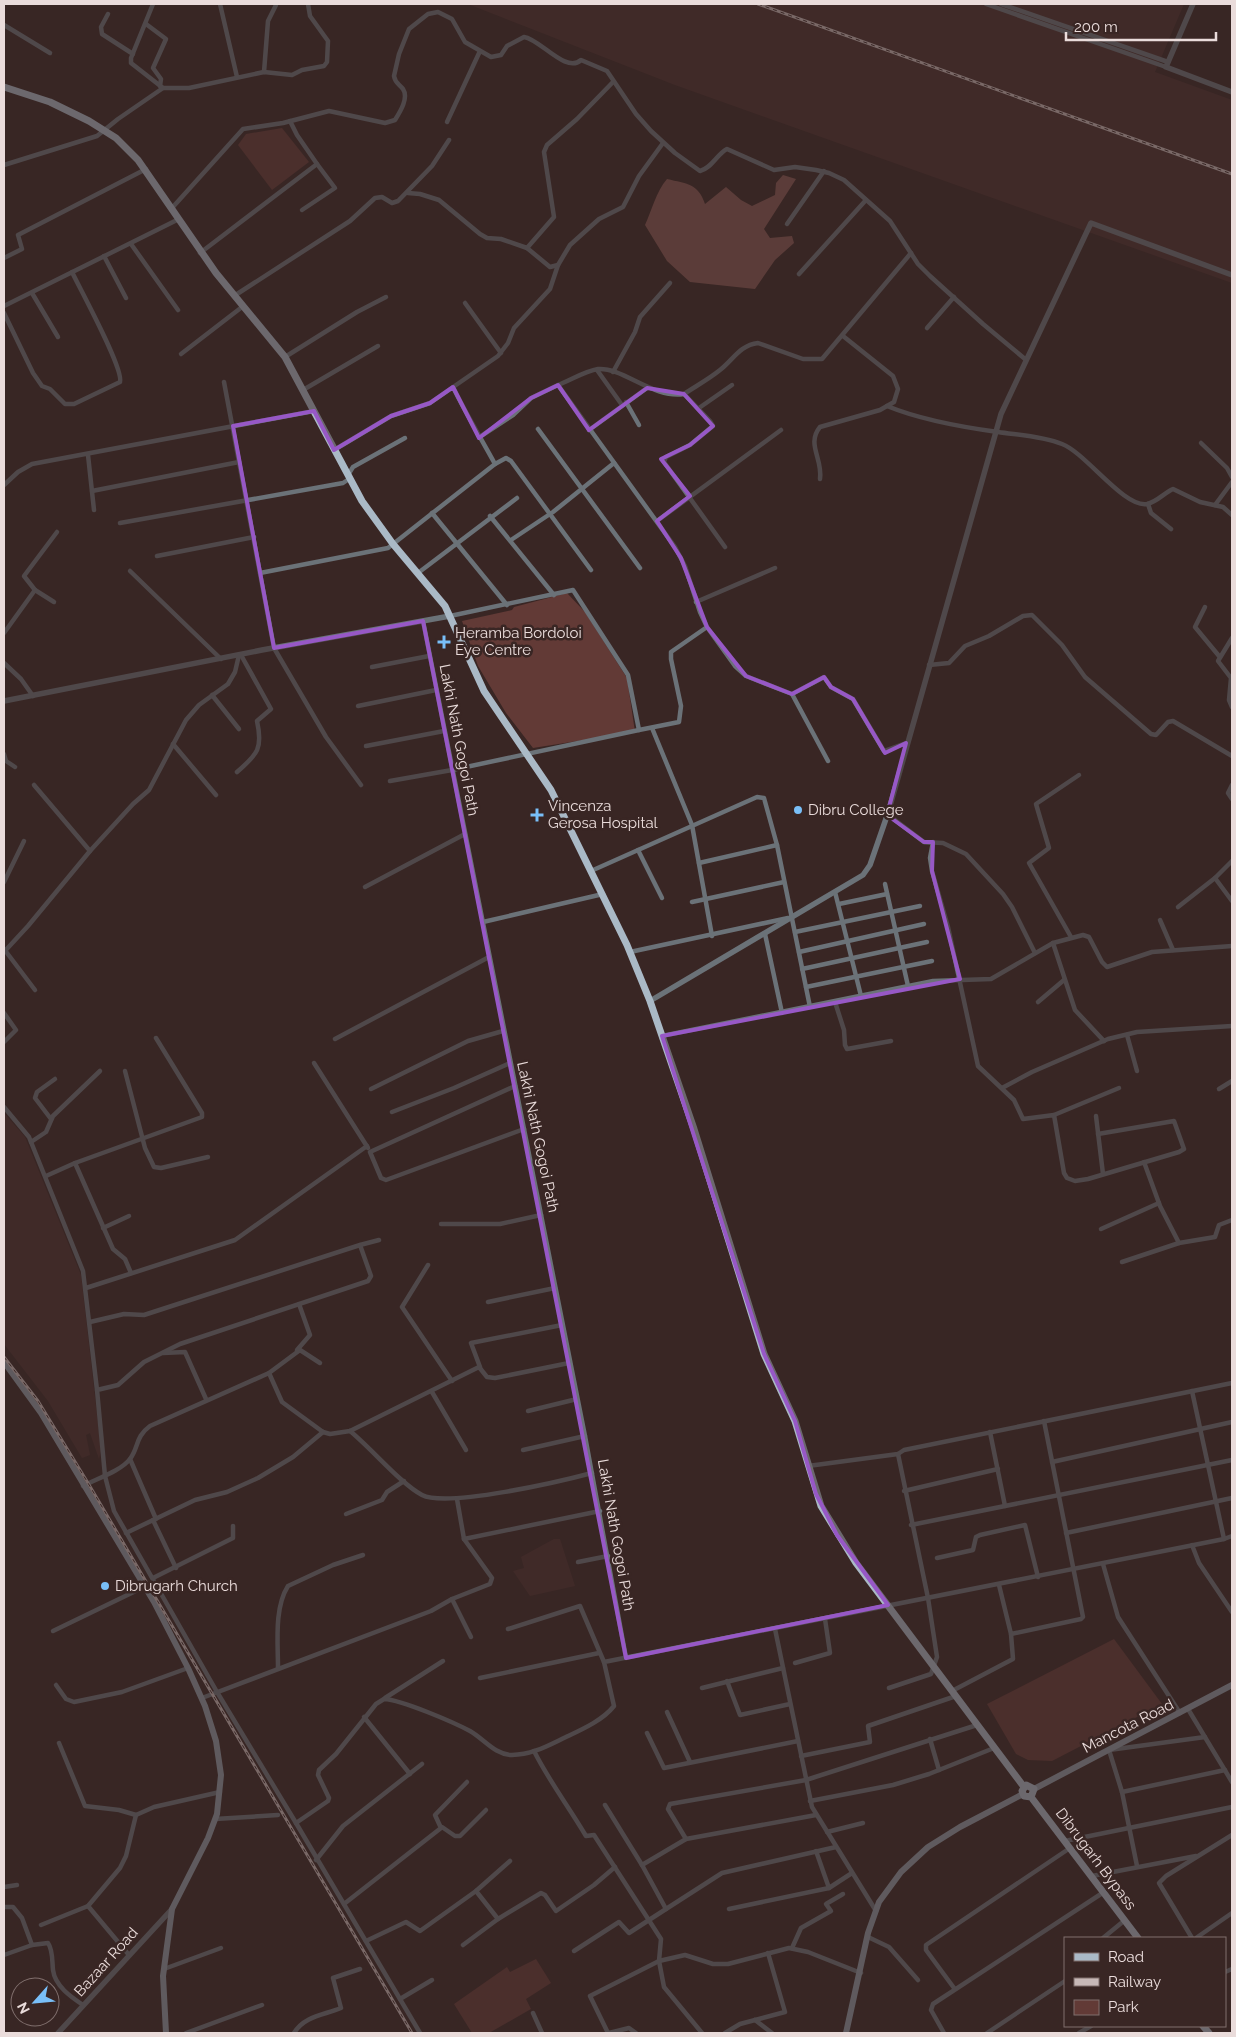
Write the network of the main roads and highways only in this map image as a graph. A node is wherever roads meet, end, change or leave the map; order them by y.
1 (4, 87) edge
2 (4, 1362) edge
3 (1232, 1685) edge
4 (1034, 1788) junction
5 (1023, 1790) junction
6 (1031, 1797) junction
7 (1137, 1937) edge
8 (166, 2033) edge
9 (846, 2033) edge

1 - 5 main road
2 - 8 main road
3 - 4 main road, Mancota Road
4 - 5 main road
4 - 6 main road
5 - 6 main road
5 - 9 main road
6 - 7 main road, Dibrugarh Bypass

